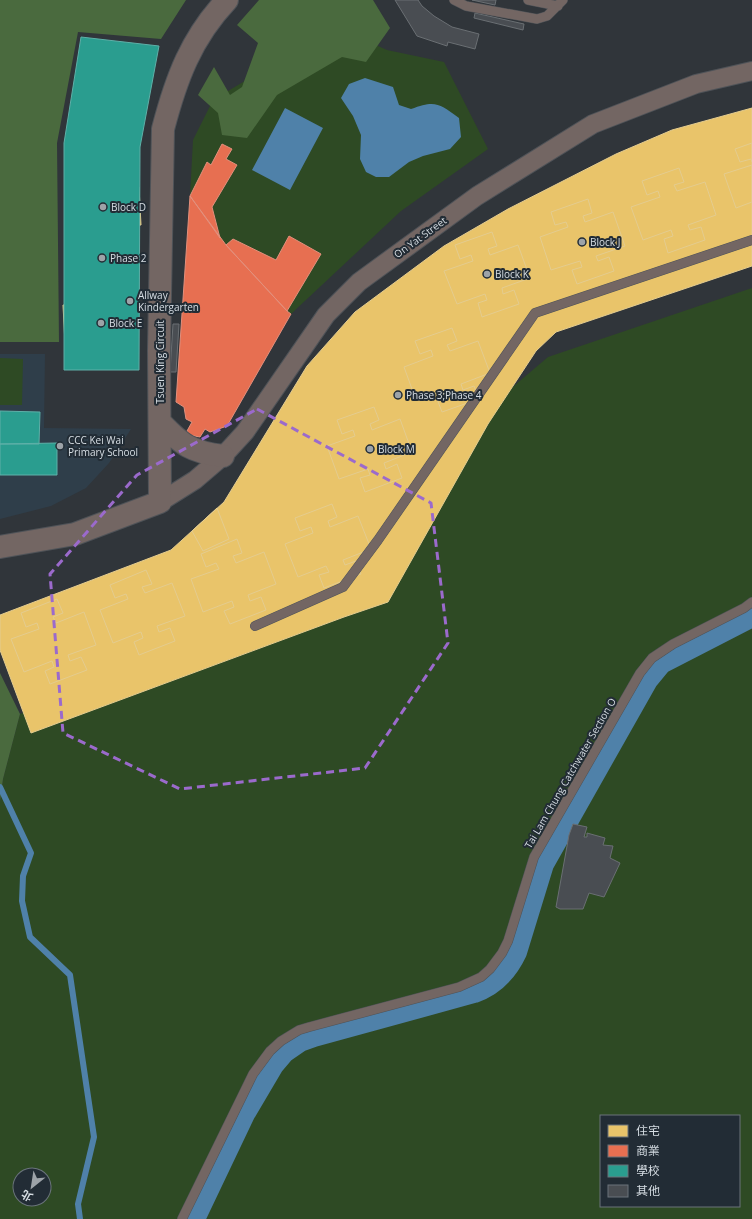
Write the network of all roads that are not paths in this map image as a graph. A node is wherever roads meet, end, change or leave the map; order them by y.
1 (227, 0) edge
2 (454, 0) edge
3 (528, 0) edge
4 (561, 3) edge
5 (752, 70) edge
6 (752, 240) edge
7 (160, 422) junction
8 (223, 456) junction
9 (160, 502) junction
10 (0, 547) edge
11 (752, 602) edge
12 (255, 626) dead end
13 (182, 1219) edge

1 - 7 street, Tsuen King Circuit
2 - 4 lane
3 - 4 lane
5 - 8 street, On Yat Street
6 - 12 lane
7 - 8 street
7 - 9 street, Tsuen King Circuit
8 - 9 street, On Yat Street
9 - 10 street
11 - 13 lane, Tai Lam Chung Catchwater Section O

